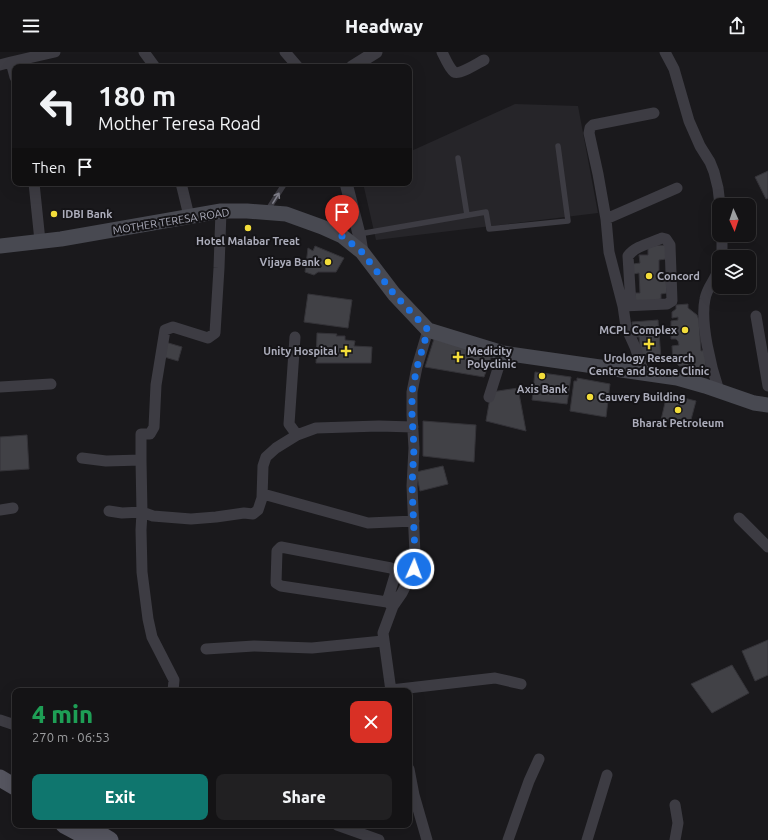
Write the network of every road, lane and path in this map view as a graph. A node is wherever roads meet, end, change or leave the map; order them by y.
1 (55, 52) edge
2 (144, 52) edge
3 (285, 52) edge
4 (376, 52) edge
5 (442, 52) edge
6 (665, 52) edge
7 (484, 60) dead end
8 (11, 62) junction
9 (0, 64) edge
10 (153, 64) edge
11 (295, 64) edge
12 (357, 64) edge
13 (12, 66) edge
14 (654, 113) dead end
15 (558, 146) dead end
16 (458, 158) dead end
17 (34, 186) edge
18 (182, 186) edge
19 (283, 186) edge
20 (347, 186) edge
21 (677, 188) dead end
22 (719, 198) edge
23 (221, 211) junction
24 (266, 213) junction
25 (467, 215) junction
26 (189, 216) junction
27 (606, 219) junction
28 (359, 234) junction
29 (40, 241) junction
30 (0, 246) edge
31 (362, 252) junction
32 (712, 284) edge
33 (627, 305) junction
34 (756, 316) dead end
35 (428, 330) junction
36 (295, 337) dead end
37 (503, 353) junction
38 (644, 373) junction
39 (51, 384) dead end
40 (768, 386) edge
41 (0, 387) edge
42 (719, 391) junction
43 (489, 397) dead end
44 (768, 405) edge
45 (413, 427) junction
46 (297, 435) junction
47 (82, 458) dead end
48 (141, 460) junction
49 (262, 494) junction
50 (13, 508) dead end
51 (0, 510) edge
52 (109, 511) dead end
53 (142, 512) junction
54 (739, 518) dead end
55 (414, 522) junction
56 (768, 547) edge
57 (390, 604) junction
58 (383, 641) junction
59 (206, 649) dead end
60 (520, 684) dead end
61 (174, 688) edge
62 (391, 688) edge
63 (408, 688) edge
64 (0, 720) edge
65 (12, 724) edge
66 (539, 759) dead end
67 (607, 775) dead end
68 (0, 778) edge
69 (12, 785) edge
70 (412, 785) edge
71 (0, 792) edge
72 (12, 798) edge
73 (675, 804) dead end
74 (70, 828) edge
75 (90, 828) edge
76 (345, 828) edge
77 (92, 840) edge
78 (110, 840) edge
79 (379, 840) edge
80 (427, 840) edge
81 (508, 840) edge
82 (587, 840) edge
83 (675, 840) edge

1 - 8 street
2 - 10 street
3 - 11 street
4 - 12 street
5 - 7 street
6 - 22 street
8 - 9 street
8 - 13 street
14 - 27 street
15 - 25 lane
16 - 25 lane
17 - 29 street
18 - 26 street
24 -> 19 lane
20 - 28 street
21 - 27 street
23 - 24 main road, MOTHER TERESA ROAD
23 - 26 main road, MOTHER TERESA ROAD
23 - 48 street
24 - 31 main road, MOTHER TERESA ROAD
25 - 28 lane
26 - 29 main road, MOTHER TERESA ROAD
27 - 33 street
28 - 31 street
29 - 30 main road, MOTHER TERESA ROAD
31 - 35 main road, MOTHER TERESA ROAD
32 - 42 street
33 - 33 street
33 - 38 street
34 - 40 street
35 - 37 main road, MOTHER TERESA ROAD
35 - 45 street
36 - 46 street
37 - 38 main road, MOTHER TERESA ROAD
37 - 43 street
38 - 42 main road, MOTHER TERESA ROAD
39 - 41 street
42 - 44 main road, MOTHER TERESA ROAD
45 - 46 street
45 - 55 street
46 - 49 street
47 - 48 street
48 - 53 street
49 - 53 street
49 - 55 street
50 - 51 street
52 - 53 street
53 - 61 street
54 - 56 street
55 - 57 street
57 - 57 street
57 - 58 street
58 - 59 street
58 - 62 street
60 - 63 street
64 - 65 street
66 - 81 street
67 - 82 street
68 - 69 main road
70 - 80 street
71 - 72 main road
73 - 83 street
74 - 77 main road
75 - 78 main road
76 - 79 street

